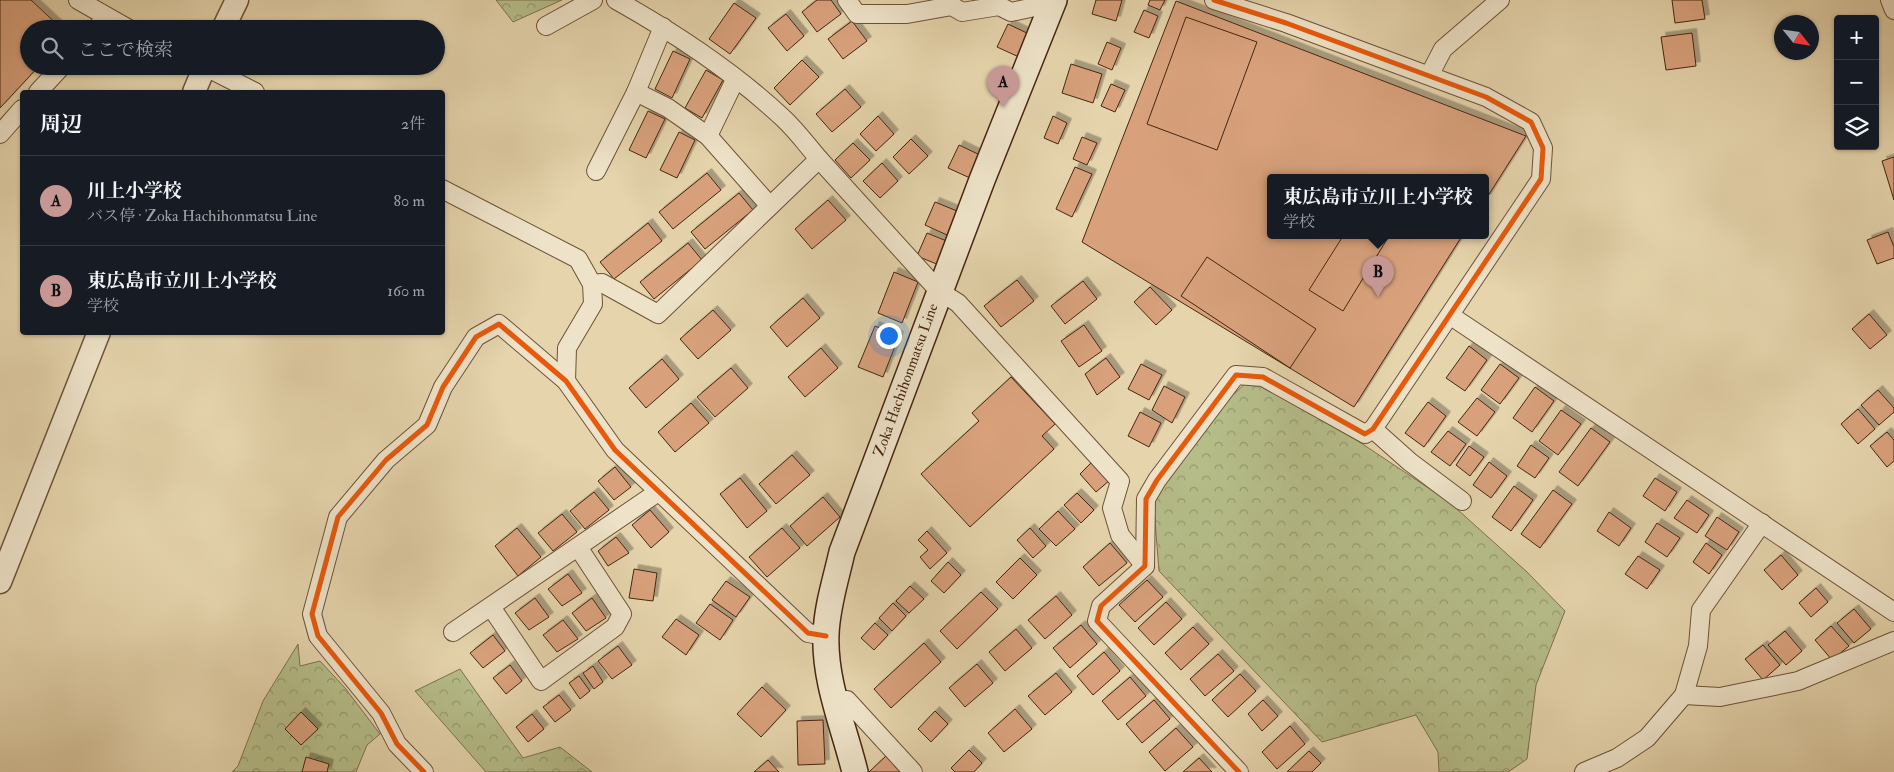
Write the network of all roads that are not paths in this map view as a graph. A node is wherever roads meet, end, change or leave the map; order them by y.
1 (78, 0) edge
2 (237, 0) edge
3 (593, 0) edge
4 (616, 0) edge
5 (847, 0) edge
6 (1214, 0) edge
7 (1500, 0) edge
8 (1890, 0) edge
9 (951, 3) edge
10 (1053, 3) edge
11 (1894, 10) edge
12 (98, 20) edge
13 (227, 20) edge
14 (546, 26) dead end
15 (663, 27) junction
16 (1430, 74) junction
17 (54, 75) edge
18 (201, 75) edge
19 (222, 75) edge
20 (735, 80) junction
21 (40, 90) edge
22 (195, 90) edge
23 (251, 90) edge
24 (636, 92) junction
25 (20, 111) edge
26 (0, 134) edge
27 (708, 136) junction
28 (819, 159) junction
29 (596, 171) dead end
30 (445, 191) edge
31 (770, 206) junction
32 (592, 284) junction
33 (939, 291) junction
34 (1451, 316) junction
35 (98, 335) edge
36 (566, 381) junction
37 (1373, 429) junction
38 (658, 492) junction
39 (1462, 501) dead end
40 (1762, 523) junction
41 (578, 547) junction
42 (1144, 566) junction
43 (0, 582) edge
44 (490, 607) junction
45 (1894, 612) edge
46 (453, 632) dead end
47 (826, 636) junction
48 (1894, 641) edge
49 (1684, 695) junction
50 (834, 700) junction
51 (424, 772) edge
52 (854, 772) edge
53 (913, 772) edge
54 (1239, 772) edge
55 (1584, 772) edge

1 - 12 street
2 - 13 street
3 - 14 street
4 - 15 street
5 - 9 street
6 - 16 street
7 - 16 street
8 - 11 street
9 - 10 street
10 - 33 main road, Zoka Hachihonmatsu Line
15 - 20 street
15 - 24 street
16 - 34 street
17 - 21 street
18 - 22 street
19 - 23 street
20 - 27 street
20 - 28 street
24 - 27 street
24 - 29 street
25 - 26 street
27 - 31 street
28 - 31 street
28 - 33 street
30 - 32 street
31 - 32 street
32 - 36 street
33 - 42 street
33 - 47 main road, Zoka Hachihonmatsu Line
34 - 37 street
34 - 40 street
35 - 43 street
36 - 38 street
36 - 51 street
37 - 39 street
37 - 42 street
38 - 41 street
38 - 47 street
40 - 45 street
40 - 49 street
41 - 44 street
41 - 44 street
42 - 54 street
44 - 46 street
47 - 50 main road, Zoka Hachihonmatsu Line
48 - 49 street
49 - 55 street
50 - 52 main road, Zoka Hachihonmatsu Line
50 - 53 street

